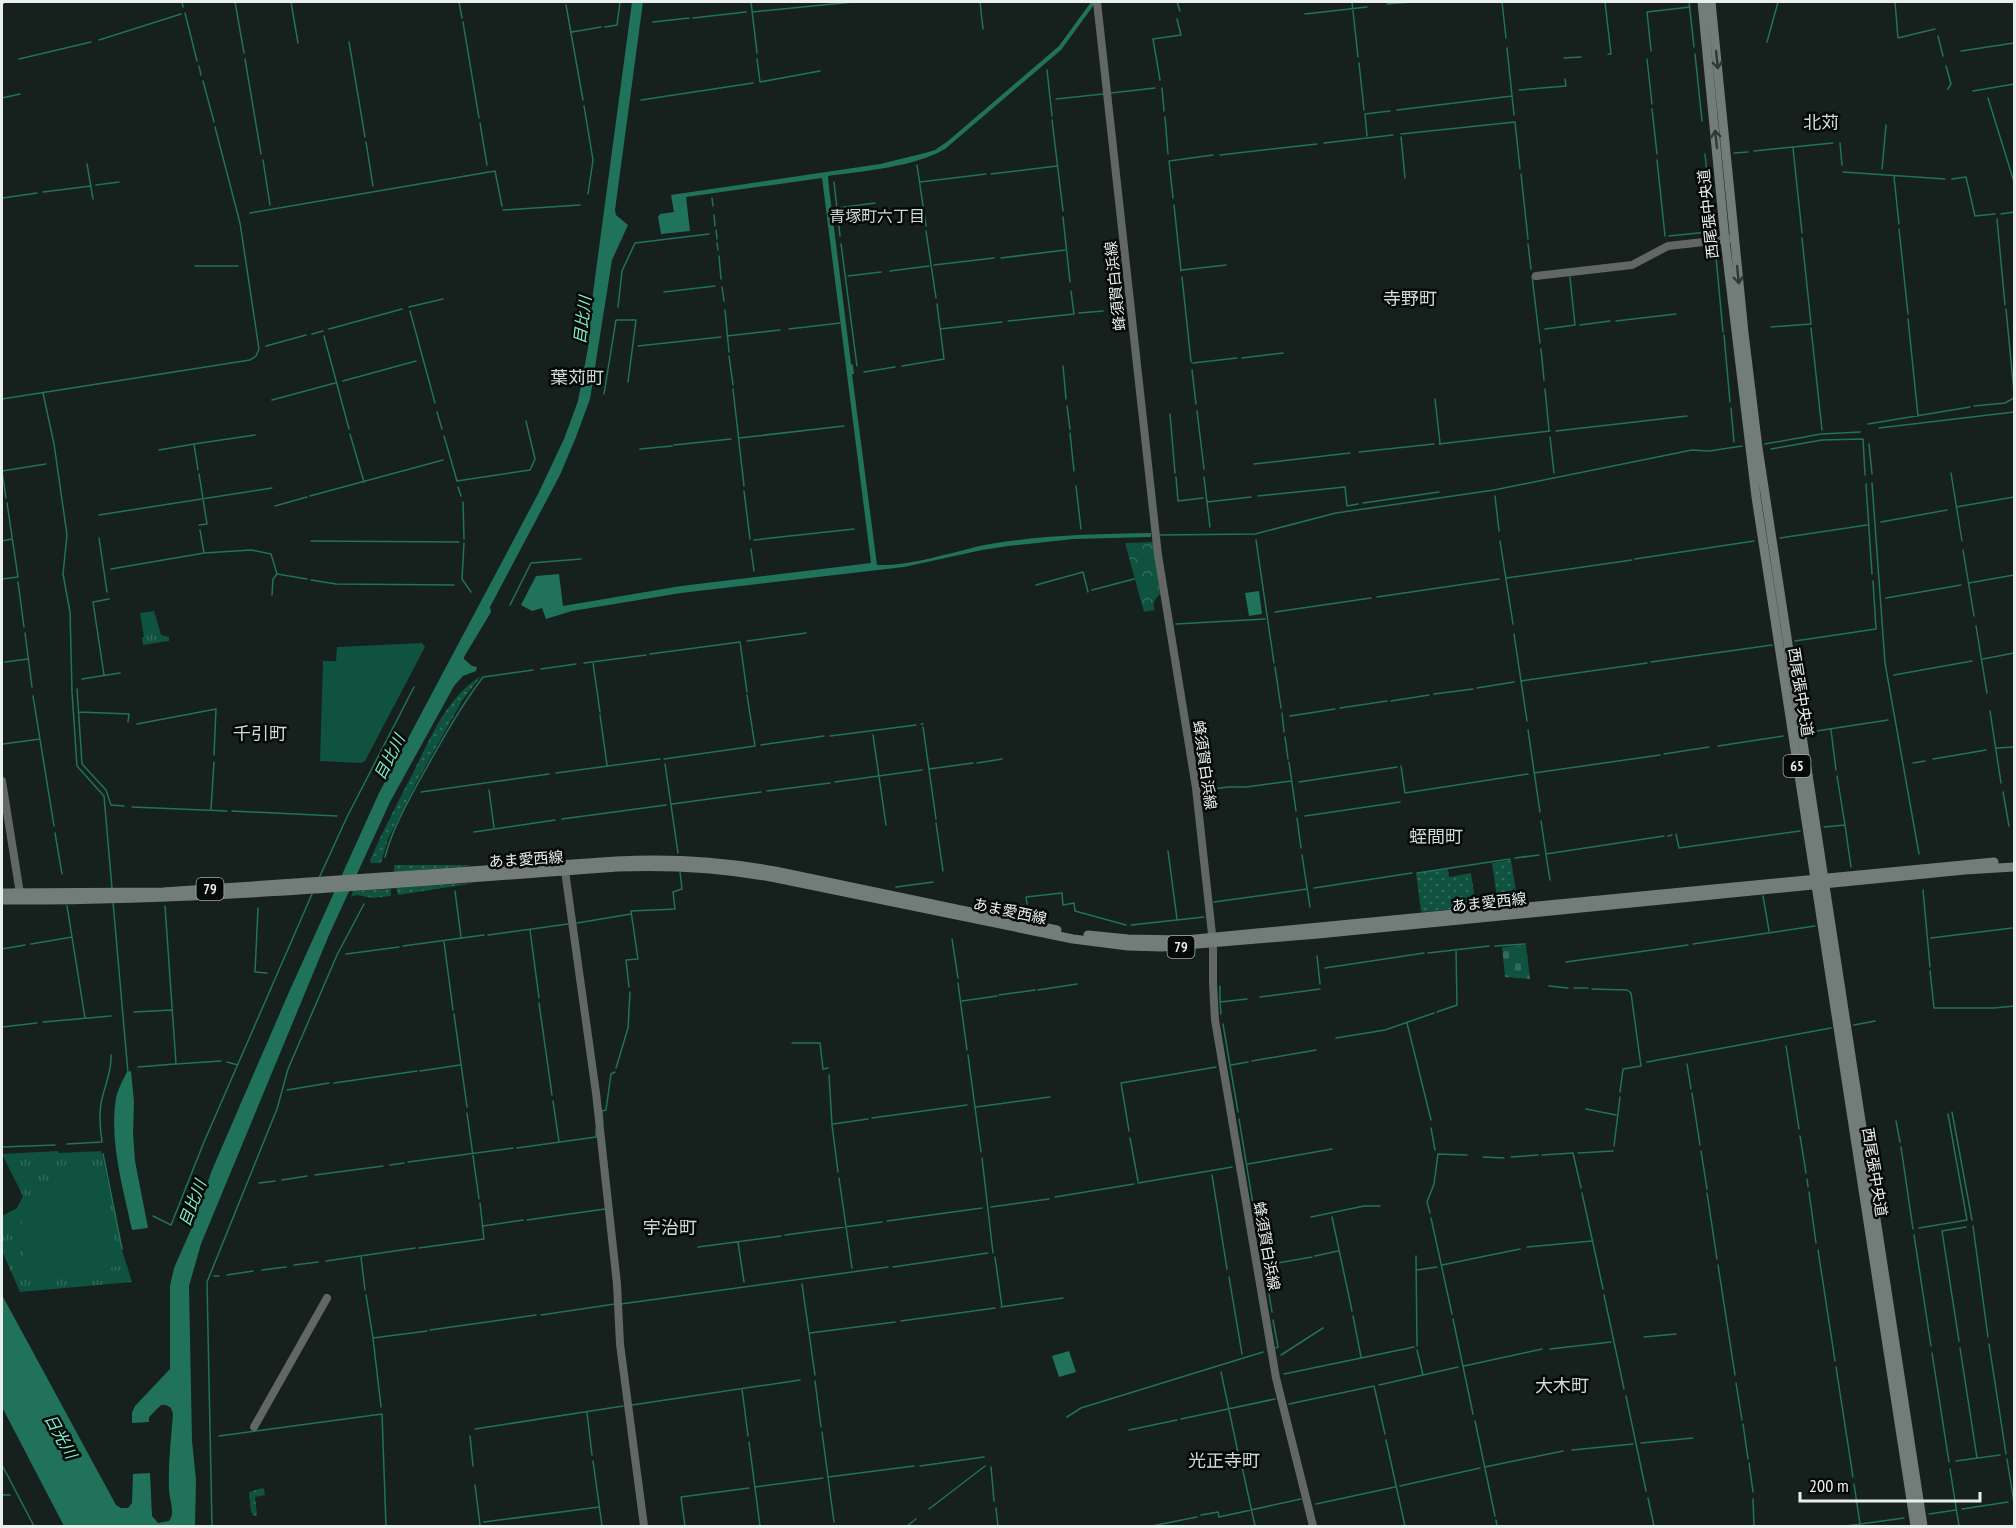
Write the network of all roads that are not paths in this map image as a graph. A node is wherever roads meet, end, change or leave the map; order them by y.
1 (1097, 2) edge
2 (1702, 2) edge
3 (1711, 2) edge
4 (1730, 239) junction
5 (1536, 276) dead end
6 (2, 781) edge
7 (2012, 864) edge
8 (565, 871) junction
9 (1820, 882) junction
10 (358, 883) junction
11 (2, 893) edge
12 (20, 897) junction
13 (2, 900) edge
14 (1213, 940) junction
15 (327, 1298) dead end
16 (254, 1427) dead end
17 (644, 1527) edge
18 (1313, 1527) edge
19 (1915, 1527) edge
20 (1923, 1527) edge

1 - 14 main road, 蜂須賀白浜線
4 -> 2 main road, 西尾張中央道 / 65
3 -> 4 main road, 西尾張中央道 / 65
4 - 5 main road
4 - 9 main road, 西尾張中央道 / 65
6 - 12 main road
7 - 9 main road, あま愛西線 / 79
8 - 10 main road, あま愛西線 / 79
8 - 14 main road, あま愛西線 / 79
8 - 17 main road
9 - 14 main road, あま愛西線 / 79
9 - 19 main road, 西尾張中央道 / 65
9 - 20 main road, 西尾張中央道 / 65
10 - 12 main road, あま愛西線 / 79
10 - 14 main road, あま愛西線 / 79
11 - 12 main road, あま愛西線 / 79
12 - 13 main road, あま愛西線 / 79
14 - 18 main road, 蜂須賀白浜線
15 - 16 main road

